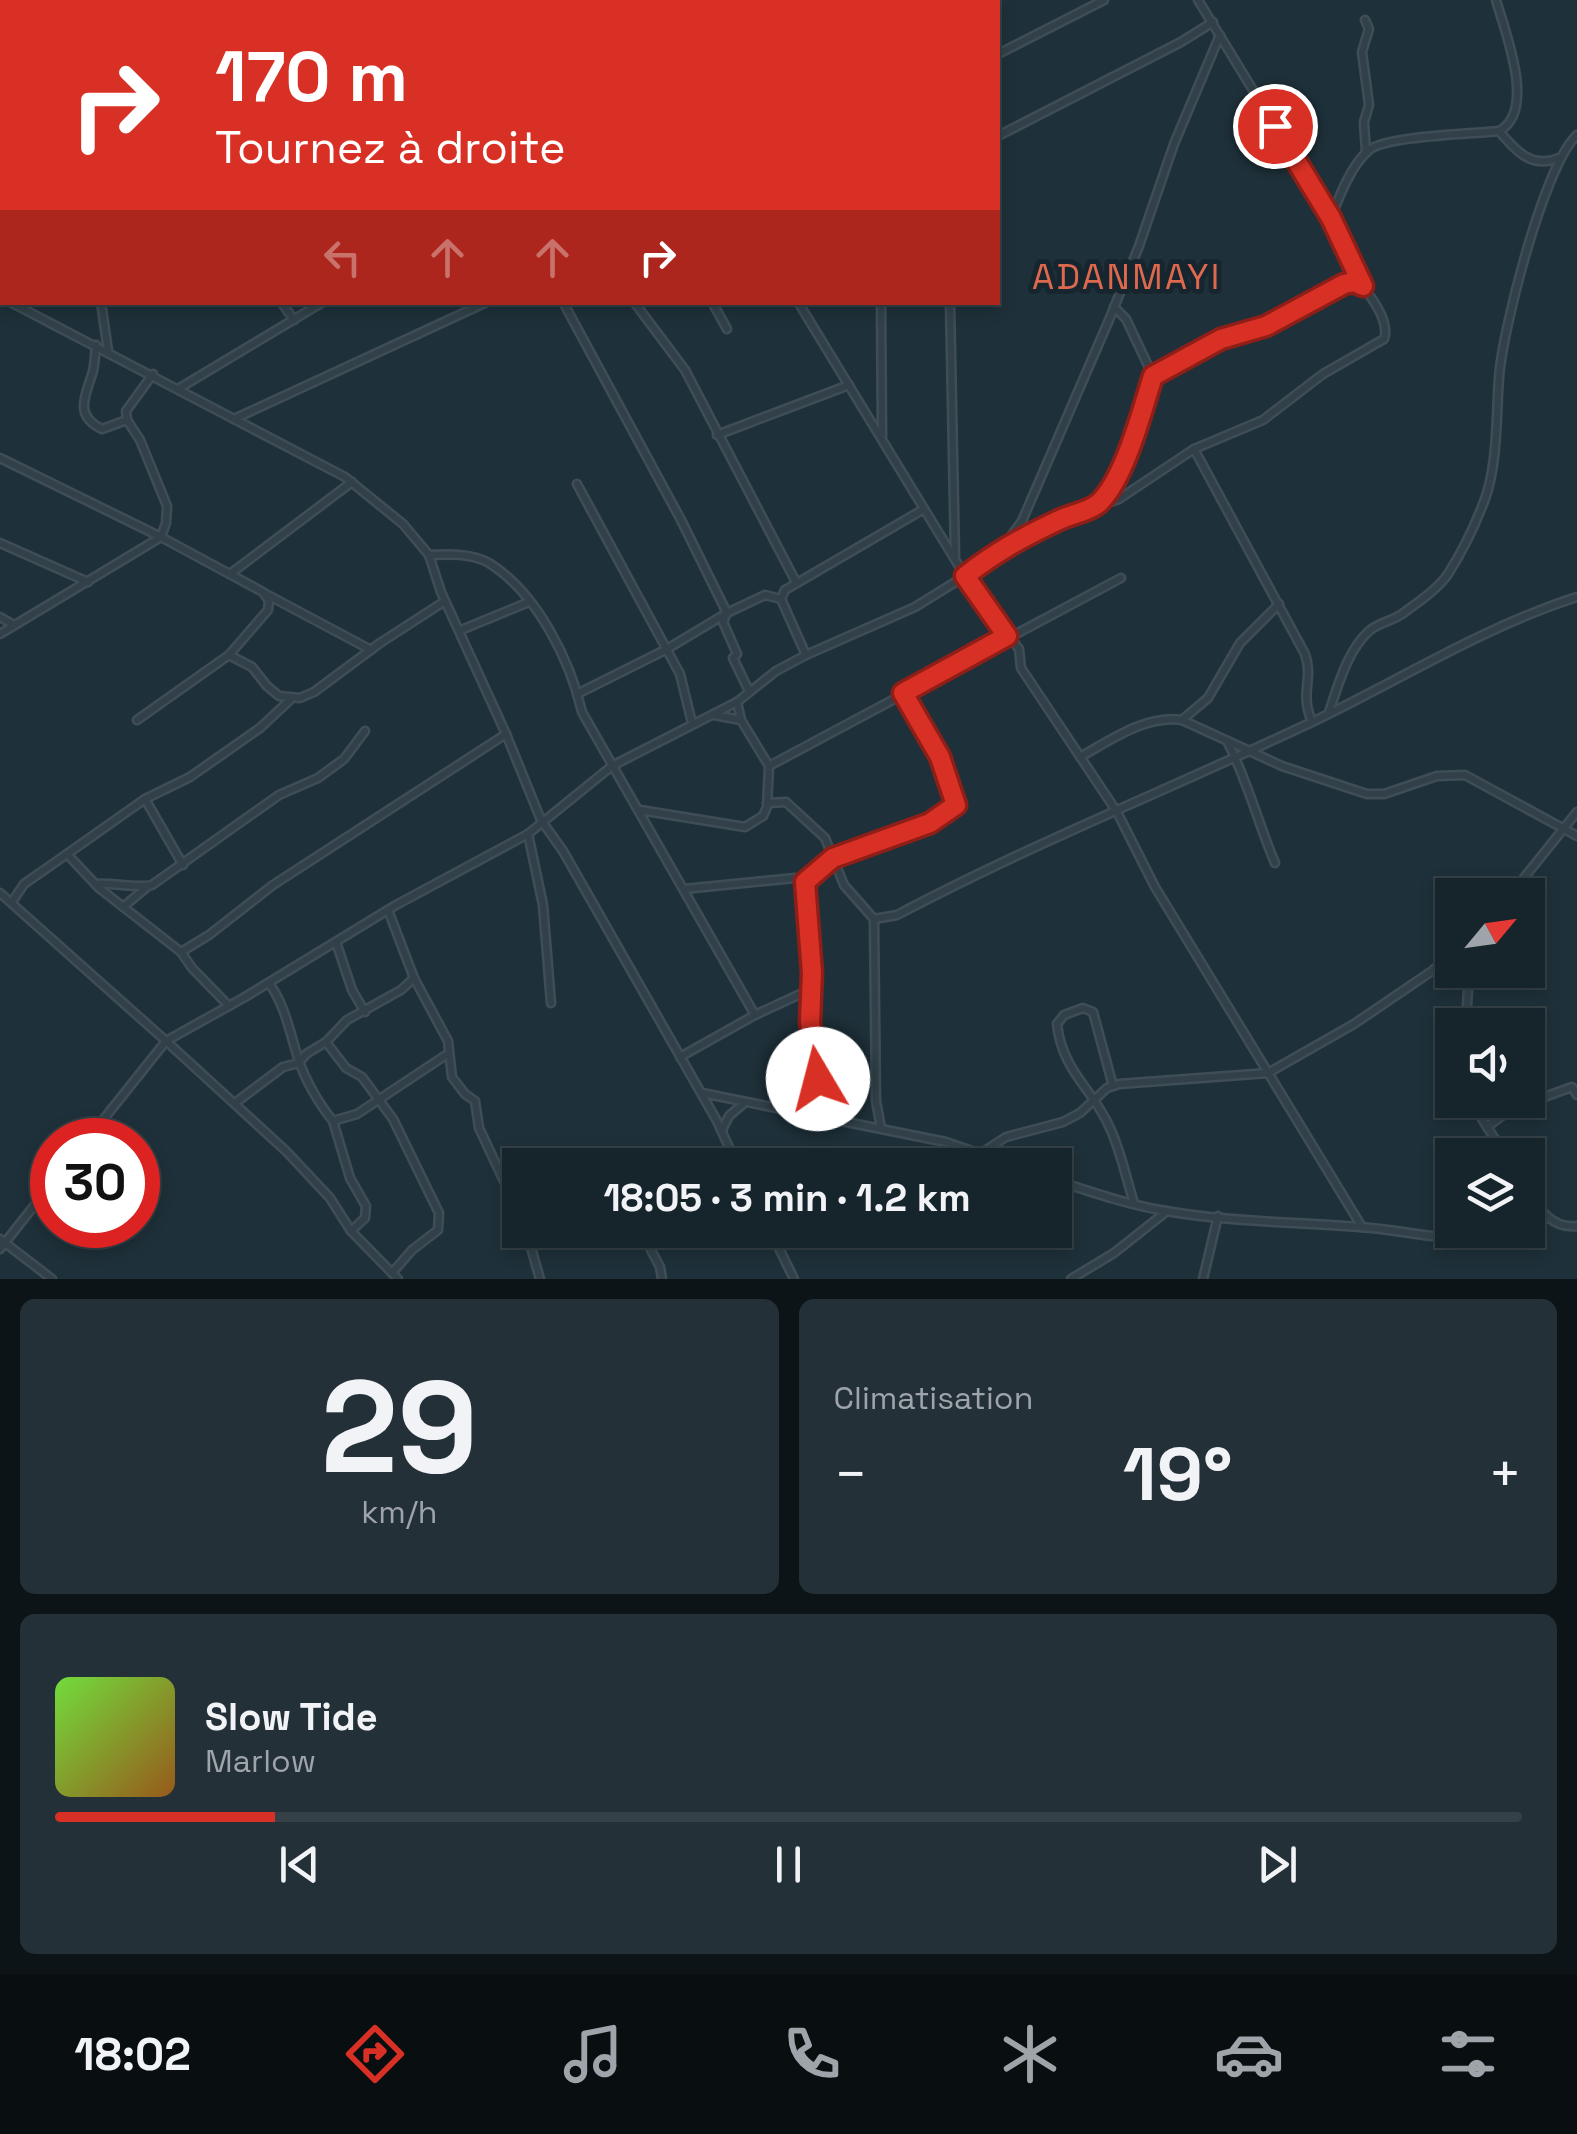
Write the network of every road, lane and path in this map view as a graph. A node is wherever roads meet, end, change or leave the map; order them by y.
1 (1104, 0) edge
2 (1198, 0) edge
3 (1496, 0) edge
4 (1365, 20) dead end
5 (1213, 22) junction
6 (1220, 34) junction
7 (1000, 53) edge
8 (1499, 131) junction
9 (1000, 135) edge
10 (1577, 135) edge
11 (1366, 152) junction
12 (1560, 157) junction
13 (1331, 218) junction
14 (1363, 286) junction
15 (16, 305) edge
16 (101, 305) edge
17 (283, 305) edge
18 (318, 305) edge
19 (481, 305) edge
20 (564, 305) edge
21 (636, 305) edge
22 (714, 305) edge
23 (800, 305) edge
24 (881, 305) edge
25 (950, 305) edge
26 (1114, 307) junction
27 (294, 320) junction
28 (727, 329) dead end
29 (96, 345) junction
30 (108, 351) junction
31 (153, 374) junction
32 (1153, 376) junction
33 (849, 385) junction
34 (178, 388) junction
35 (126, 420) junction
36 (232, 420) junction
37 (717, 435) junction
38 (882, 437) junction
39 (1194, 449) junction
40 (0, 458) edge
41 (352, 482) junction
42 (577, 484) dead end
43 (1096, 507) junction
44 (924, 509) junction
45 (161, 537) junction
46 (0, 542) edge
47 (1002, 548) junction
48 (428, 556) junction
49 (955, 559) junction
50 (230, 574) junction
51 (965, 576) junction
52 (1120, 578) dead end
53 (88, 582) junction
54 (796, 582) junction
55 (263, 592) junction
56 (1577, 597) edge
57 (781, 599) junction
58 (446, 602) junction
59 (529, 602) junction
60 (1279, 604) junction
61 (728, 613) junction
62 (0, 618) edge
63 (14, 625) junction
64 (460, 630) junction
65 (0, 634) edge
66 (1007, 636) junction
67 (667, 649) junction
68 (371, 650) junction
69 (806, 654) junction
70 (229, 655) junction
71 (749, 691) junction
72 (903, 693) junction
73 (578, 694) junction
74 (291, 699) junction
75 (737, 702) junction
76 (712, 714) junction
77 (1328, 714) junction
78 (137, 720) dead end
79 (740, 720) junction
80 (1182, 720) junction
81 (1312, 722) junction
82 (692, 723) junction
83 (365, 732) dead end
84 (506, 734) junction
85 (1227, 742) junction
86 (1251, 750) junction
87 (1235, 756) junction
88 (1080, 757) junction
89 (612, 766) junction
90 (769, 766) junction
91 (145, 800) junction
92 (767, 803) junction
93 (639, 810) junction
94 (1117, 812) junction
95 (1577, 812) edge
96 (540, 820) junction
97 (1562, 830) junction
98 (528, 834) junction
99 (1577, 836) edge
100 (66, 854) junction
101 (833, 858) junction
102 (183, 864) junction
103 (1274, 864) dead end
104 (1524, 878) edge
105 (805, 882) junction
106 (95, 884) junction
107 (148, 887) junction
108 (684, 889) junction
109 (1, 895) edge
110 (12, 902) junction
111 (123, 907) junction
112 (388, 910) junction
113 (874, 919) junction
114 (336, 942) junction
115 (181, 952) junction
116 (1435, 968) edge
117 (414, 978) junction
118 (268, 983) junction
119 (809, 990) junction
120 (551, 1004) dead end
121 (229, 1006) junction
122 (365, 1012) junction
123 (755, 1014) junction
124 (166, 1041) junction
125 (326, 1042) junction
126 (449, 1053) junction
127 (680, 1057) junction
128 (299, 1062) junction
129 (1268, 1073) junction
130 (1113, 1086) junction
131 (701, 1093) junction
132 (1577, 1095) edge
133 (380, 1100) junction
134 (1092, 1102) junction
135 (235, 1103) junction
136 (744, 1103) junction
137 (822, 1117) junction
138 (104, 1118) edge
139 (1481, 1118) edge
140 (334, 1121) junction
141 (881, 1128) junction
142 (1487, 1128) junction
143 (722, 1130) junction
144 (1494, 1138) edge
145 (730, 1148) edge
146 (963, 1148) edge
147 (990, 1148) edge
148 (502, 1176) edge
149 (1072, 1185) edge
150 (1134, 1203) junction
151 (30, 1210) edge
152 (1166, 1211) junction
153 (1545, 1214) edge
154 (1218, 1216) junction
155 (1548, 1218) junction
156 (1545, 1219) edge
157 (1577, 1226) edge
158 (1362, 1227) junction
159 (351, 1231) junction
160 (1435, 1236) edge
161 (2, 1244) edge
162 (531, 1248) edge
163 (779, 1248) edge
164 (651, 1250) dead end
165 (395, 1276) edge
166 (52, 1279) edge
167 (540, 1279) edge
168 (662, 1279) edge
169 (794, 1279) edge
170 (1070, 1279) edge
171 (1203, 1279) edge

1 - 7 street
2 - 5 street
3 - 8 street
4 - 11 street
5 - 6 street
5 - 9 street
6 - 13 street
6 - 26 street
8 - 11 street
8 - 12 street
10 - 12 street
11 - 13 street
12 - 77 street
13 - 14 street
14 - 32 street
14 - 39 street
15 - 29 street
16 - 30 street
17 - 27 street
18 - 27 street
19 - 36 street
20 - 61 street
21 - 37 street
22 - 28 street
23 - 33 street
24 - 38 street
25 - 49 street
26 - 32 street
26 - 47 street
27 - 34 street
29 - 30 street
29 - 35 street
30 - 31 street
31 - 34 street
31 - 35 street
32 - 43 street
33 - 37 street
33 - 38 street
34 - 36 street
35 - 45 street
36 - 41 street
37 - 54 street
38 - 44 street
39 - 43 street
39 - 60 street
40 - 45 street
41 - 48 street
41 - 50 street
42 - 67 street
43 - 47 street
44 - 49 street
44 - 54 street
45 - 50 street
45 - 53 street
46 - 53 street
47 - 51 street
48 - 58 street
48 - 59 street
49 - 51 street
50 - 55 street
51 - 66 street
51 - 69 street
52 - 66 street
53 - 63 street
54 - 57 street
55 - 68 street
55 - 70 street
56 - 77 street
57 - 61 street
57 - 69 street
58 - 64 street
58 - 68 street
59 - 64 street
59 - 73 street
60 - 80 street
60 - 81 street
61 - 67 street
61 - 71 street
62 - 63 street
63 - 65 street
64 - 84 street
66 - 72 street
66 - 88 street
67 - 73 street
67 - 82 street
68 - 74 street
69 - 71 street
70 - 74 street
70 - 78 street
71 - 75 street
72 - 90 street
72 - 101 street
73 - 89 street
74 - 91 street
75 - 76 street
75 - 79 street
76 - 79 street
76 - 82 street
77 - 81 street
79 - 90 street
80 - 85 street
80 - 88 street
81 - 86 street
82 - 89 street
83 - 102 street
84 - 96 street
84 - 115 street
85 - 86 street
85 - 87 street
86 - 87 street
86 - 97 street
87 - 94 street
87 - 103 street
88 - 94 street
89 - 93 street
89 - 96 street
90 - 92 street
91 - 100 street
91 - 102 street
92 - 93 street
92 - 101 street
93 - 108 street
94 - 113 street
94 - 129 street
95 - 97 street
96 - 98 street
96 - 127 street
97 - 99 street
97 - 104 street
98 - 112 street
98 - 120 street
100 - 106 street
100 - 110 street
101 - 105 street
101 - 113 street
102 - 107 street
105 - 108 street
105 - 119 street
106 - 107 street
106 - 111 street
107 - 111 street
108 - 123 street
109 - 110 street
110 - 124 street
111 - 115 street
112 - 114 street
112 - 117 street
113 - 141 street
114 - 118 street
114 - 122 street
115 - 121 street
116 - 129 street
117 - 122 street
117 - 126 street
118 - 121 street
118 - 128 street
119 - 123 street
119 - 137 street
121 - 124 street
122 - 125 street
123 - 127 street
124 - 135 street
124 - 138 street
125 - 128 street
125 - 133 street
126 - 133 street
126 - 148 street
127 - 131 street
128 - 135 street
128 - 140 street
129 - 130 street
129 - 158 street
130 - 134 street
130 - 134 street
131 - 136 street
131 - 143 street
132 - 142 street
133 - 140 street
133 - 165 street
134 - 147 street
134 - 150 street
135 - 159 street
136 - 137 street
136 - 143 street
137 - 141 street
139 - 142 street
140 - 159 street
141 - 146 street
142 - 144 street
143 - 145 street
149 - 150 street
150 - 152 street
151 - 161 street
152 - 154 street
152 - 170 street
153 - 155 street
154 - 158 street
154 - 171 street
155 - 156 street
155 - 157 street
158 - 160 street
159 - 165 street
161 - 166 street
162 - 167 street
163 - 169 street
164 - 168 street

